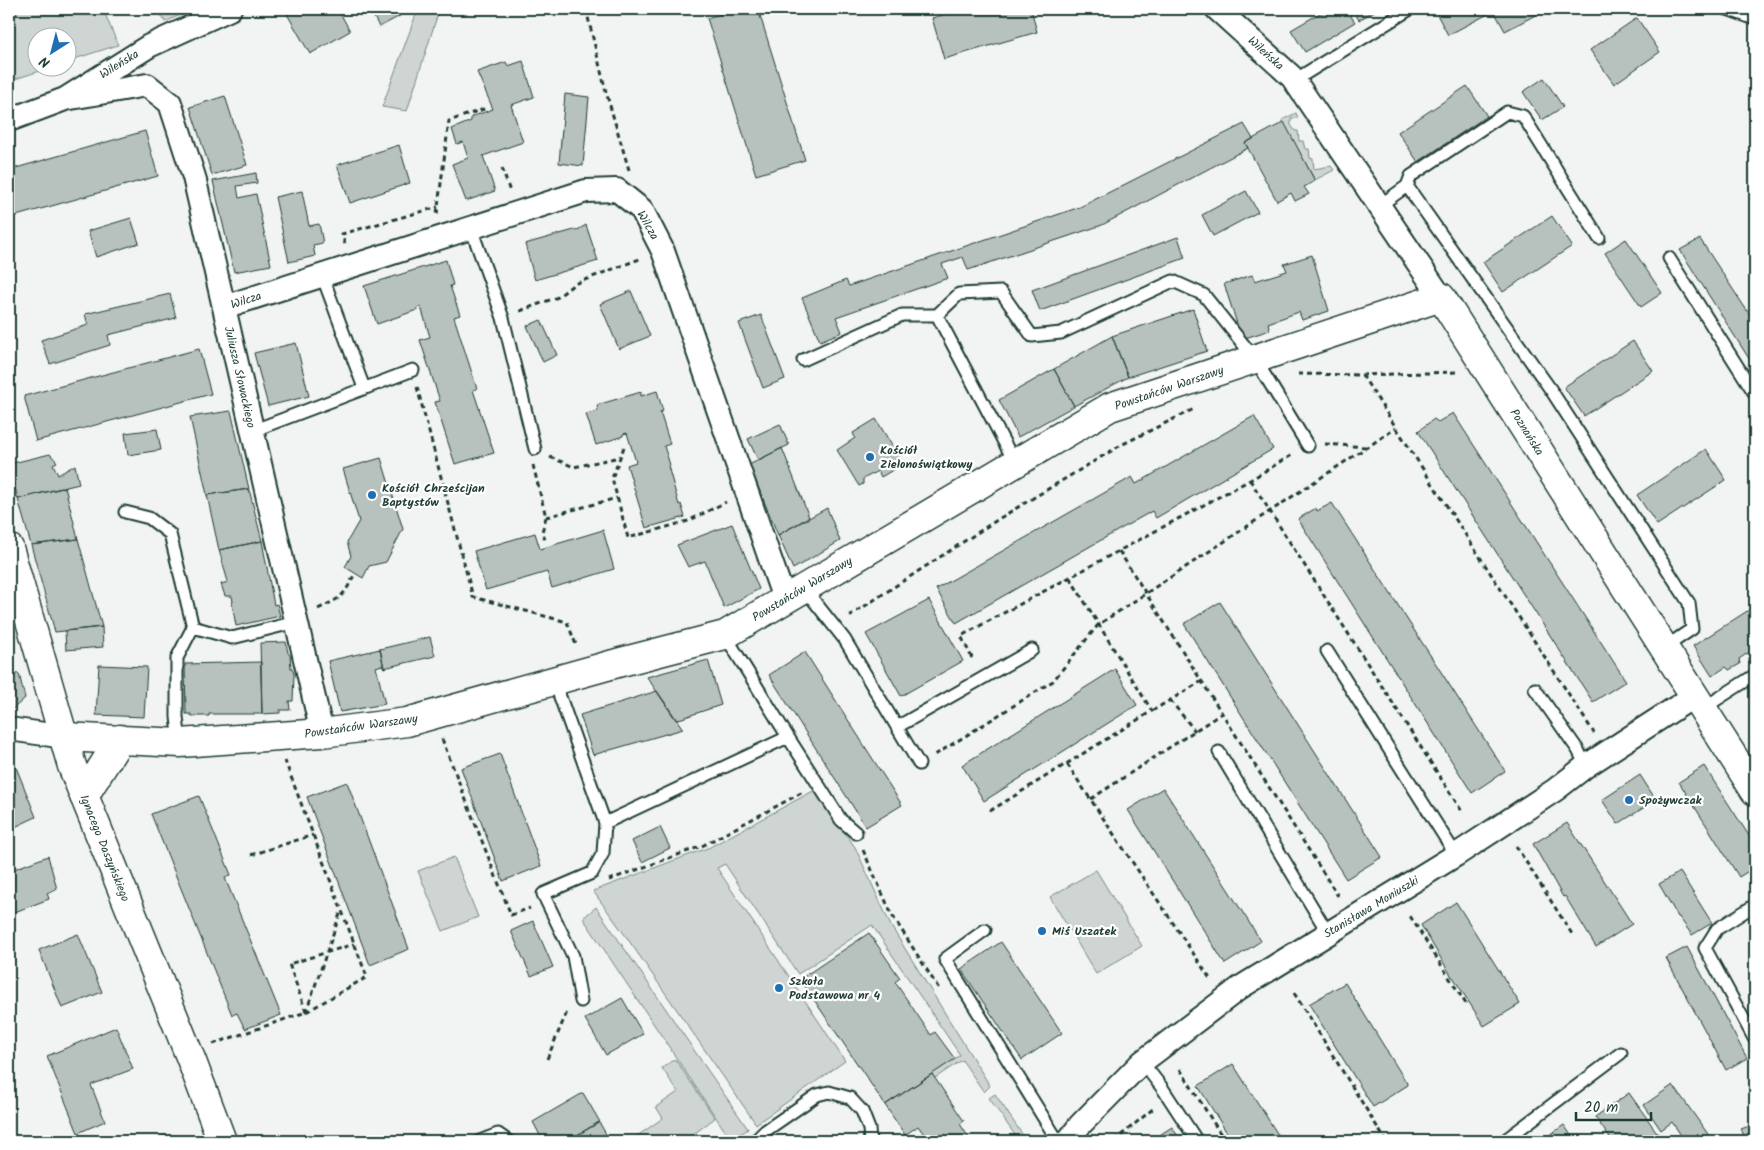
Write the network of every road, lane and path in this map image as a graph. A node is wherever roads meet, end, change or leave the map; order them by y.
1 (230, 9) edge
2 (586, 9) edge
3 (1217, 9) edge
4 (1410, 9) edge
5 (1727, 9) edge
6 (1755, 19) edge
7 (1294, 78) junction
8 (65, 99) junction
9 (487, 108) dead end
10 (9, 120) edge
11 (1407, 186) junction
12 (636, 205) junction
13 (1379, 206) junction
14 (471, 228) junction
15 (1599, 238) dead end
16 (663, 251) junction
17 (1669, 258) dead end
18 (350, 267) junction
19 (322, 276) junction
20 (1441, 297) junction
21 (224, 307) junction
22 (937, 315) junction
23 (503, 318) junction
24 (803, 360) dead end
25 (1260, 368) junction
26 (412, 370) joint
27 (1458, 372) dead end
28 (1362, 375) junction
29 (364, 388) junction
30 (1755, 394) edge
31 (1199, 406) dead end
32 (1396, 428) junction
33 (252, 431) junction
34 (1308, 446) dead end
35 (624, 447) dead end
36 (536, 449) junction
37 (620, 457) junction
38 (1015, 463) junction
39 (747, 492) junction
40 (617, 498) junction
41 (1270, 511) junction
42 (125, 512) dead end
43 (546, 517) junction
44 (546, 542) dead end
45 (9, 548) edge
46 (1119, 551) junction
47 (355, 573) dead end
48 (1070, 578) junction
49 (794, 593) junction
50 (1146, 593) junction
51 (317, 610) dead end
52 (296, 622) junction
53 (856, 623) dead end
54 (1098, 625) junction
55 (193, 628) junction
56 (725, 635) junction
57 (1664, 648) junction
58 (1032, 650) dead end
59 (1327, 651) dead end
60 (579, 652) dead end
61 (972, 658) dead end
62 (1755, 675) edge
63 (554, 680) junction
64 (1202, 681) junction
65 (1536, 689) dead end
66 (1170, 700) junction
67 (1698, 703) junction
68 (1152, 711) junction
69 (1222, 713) junction
70 (897, 727) junction
71 (9, 729) edge
72 (1195, 731) junction
73 (439, 732) dead end
74 (322, 733) junction
75 (1594, 733) dead end
76 (65, 737) junction
77 (788, 737) junction
78 (120, 739) junction
79 (180, 742) junction
80 (1219, 752) dead end
81 (284, 757) dead end
82 (919, 764) joint
83 (1067, 764) junction
84 (1586, 766) junction
85 (818, 783) junction
86 (1755, 791) edge
87 (84, 796) junction
88 (1091, 799) junction
89 (990, 811) dead end
90 (1463, 813) dead end
91 (604, 823) junction
92 (856, 833) dead end
93 (313, 836) junction
94 (1516, 846) dead end
95 (251, 855) dead end
96 (1456, 855) junction
97 (608, 880) dead end
98 (1338, 896) dead end
99 (547, 902) junction
100 (1755, 904) edge
101 (341, 911) junction
102 (1410, 916) dead end
103 (985, 930) dead end
104 (1328, 933) junction
105 (1572, 934) dead end
106 (354, 944) junction
107 (327, 952) junction
108 (1212, 981) dead end
109 (1294, 993) dead end
110 (582, 1001) dead end
111 (1468, 1007) dead end
112 (306, 1012) junction
113 (1755, 1040) edge
114 (212, 1044) dead end
115 (1621, 1053) dead end
116 (1142, 1062) junction
117 (1180, 1069) dead end
118 (1156, 1107) dead end
119 (222, 1141) edge
120 (480, 1141) edge
121 (508, 1141) edge
122 (755, 1141) edge
123 (870, 1141) edge
124 (1058, 1141) edge
125 (1068, 1141) edge
126 (1114, 1141) edge
127 (1197, 1141) edge
128 (1226, 1141) edge
129 (1386, 1141) edge
130 (1504, 1141) edge

1 - 8 street, Wileńska
2 - 12 path
3 - 7 street, Wileńska
4 - 7 lane
5 - 6 lane
7 - 13 street, Poznańska
8 - 10 street, Wileńska
8 - 21 street, Juliusza Słowackiego
9 - 18 path
11 - 13 lane
11 - 15 lane
11 - 57 lane
12 - 14 street, Wilcza
12 - 16 street, Wilcza
13 - 20 street, Poznańska
14 - 18 street, Wilcza
14 - 23 lane
16 - 23 path
16 - 39 street, Wilcza
17 - 30 lane
18 - 19 street, Wilcza
19 - 21 street, Wilcza
19 - 29 lane
20 - 25 street, Powstańców Warszawy
20 - 57 street, Poznańska
21 - 33 street, Juliusza Słowackiego
22 - 24 lane
22 - 25 lane
22 - 38 lane
23 - 36 lane
25 - 28 path
25 - 34 lane
25 - 38 street, Powstańców Warszawy
26 - 29 lane
26 - 60 path
27 - 28 path
28 - 32 path
29 - 33 lane
31 - 53 path
32 - 41 path
32 - 75 path
33 - 52 street, Juliusza Słowackiego
35 - 37 path
36 - 37 path
36 - 43 path
37 - 40 path
38 - 49 street, Powstańców Warszawy
39 - 40 path
39 - 49 street, Wilcza
40 - 43 path
41 - 46 path
41 - 50 path
41 - 90 path
42 - 55 lane
43 - 44 path
45 - 76 street, Ignacego Daszyńskiego
46 - 48 path
46 - 50 path
47 - 51 path
48 - 54 path
48 - 61 path
49 - 56 street, Powstańców Warszawy
49 - 70 lane
50 - 54 path
50 - 64 path
52 - 55 lane
52 - 74 street, Juliusza Słowackiego
54 - 68 path
54 - 82 path
55 - 79 lane
56 - 63 street, Powstańców Warszawy
56 - 77 lane
57 - 67 street, Poznańska
58 - 70 lane
59 - 96 lane
62 - 67 lane
63 - 74 street, Powstańców Warszawy
63 - 91 lane
64 - 66 path
64 - 69 path
65 - 84 lane
66 - 68 path
66 - 72 path
67 - 84 street, Stanisława Moniuszki
67 - 86 street, Poznańska
68 - 83 path
69 - 72 path
69 - 98 path
70 - 82 lane
71 - 76 street, Powstańców Warszawy
72 - 88 path
73 - 99 path
74 - 79 street, Powstańców Warszawy
76 - 78 street, Powstańców Warszawy
76 - 87 street, Ignacego Daszyńskiego
77 - 85 lane
77 - 91 lane
78 - 79 street, Powstańców Warszawy
78 - 87 street
80 - 104 lane
81 - 93 path
83 - 88 path
83 - 89 path
84 - 96 street, Stanisława Moniuszki
85 - 92 lane
85 - 97 path
87 - 119 street, Ignacego Daszyńskiego
88 - 108 path
91 - 99 lane
93 - 95 path
93 - 101 path
94 - 105 path
96 - 104 street, Stanisława Moniuszki
99 - 110 lane
100 - 113 lane
101 - 106 path
101 - 107 path
102 - 111 path
103 - 124 lane
104 - 116 street, Stanisława Moniuszki
106 - 107 path
106 - 112 path
107 - 112 path
107 - 112 path
109 - 129 path
112 - 114 path
115 - 130 lane
116 - 125 street, Stanisława Moniuszki
116 - 127 lane
117 - 128 path
118 - 126 path
120 - 121 lane
122 - 123 lane

